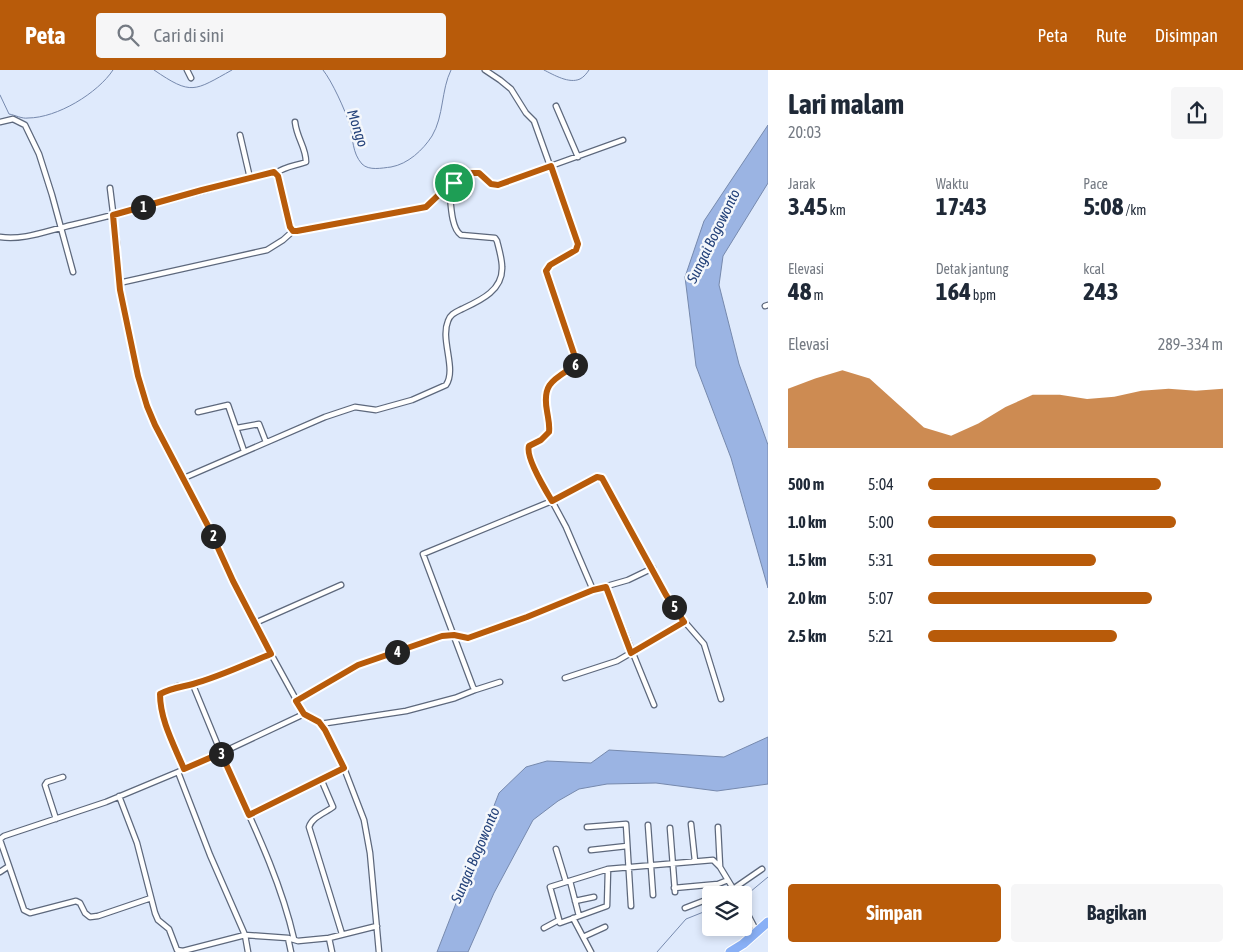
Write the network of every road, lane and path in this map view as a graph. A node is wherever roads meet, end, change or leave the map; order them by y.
1 (187, 70) edge
2 (485, 70) edge
3 (191, 78) dead end
4 (556, 106) dead end
5 (0, 122) edge
6 (295, 122) dead end
7 (240, 134) dead end
8 (623, 140) dead end
9 (578, 157) junction
10 (551, 166) junction
11 (276, 173) junction
12 (250, 178) junction
13 (449, 186) junction
14 (110, 188) dead end
15 (113, 215) junction
16 (61, 227) junction
17 (293, 231) junction
18 (0, 238) edge
19 (73, 272) dead end
20 (119, 283) junction
21 (198, 412) dead end
22 (237, 428) junction
23 (266, 442) junction
24 (244, 451) junction
25 (184, 478) junction
26 (552, 501) junction
27 (653, 568) junction
28 (341, 585) dead end
29 (606, 587) junction
30 (593, 590) junction
31 (684, 622) junction
32 (255, 623) junction
33 (454, 635) junction
34 (631, 653) junction
35 (271, 654) junction
36 (565, 678) dead end
37 (500, 682) dead end
38 (194, 684) junction
39 (475, 690) junction
40 (721, 699) dead end
41 (296, 701) junction
42 (654, 705) dead end
43 (304, 714) junction
44 (320, 724) junction
45 (221, 753) junction
46 (344, 768) junction
47 (184, 769) junction
48 (178, 772) junction
49 (63, 777) dead end
50 (321, 779) junction
51 (119, 796) junction
52 (249, 815) junction
53 (56, 819) junction
54 (692, 824) dead end
55 (648, 825) dead end
56 (587, 827) dead end
57 (718, 827) dead end
58 (670, 828) dead end
59 (0, 839) edge
60 (627, 846) junction
61 (556, 849) dead end
62 (591, 850) dead end
63 (695, 861) junction
64 (672, 863) junction
65 (650, 865) junction
66 (8, 866) junction
67 (628, 866) junction
68 (720, 867) junction
69 (762, 869) dead end
70 (608, 870) junction
71 (0, 872) edge
72 (728, 880) junction
73 (568, 882) junction
74 (731, 886) edge
75 (737, 886) edge
76 (653, 895) dead end
77 (594, 897) dead end
78 (151, 898) junction
79 (575, 901) junction
80 (702, 901) edge
81 (631, 906) dead end
82 (684, 908) dead end
83 (580, 916) junction
84 (573, 918) junction
85 (559, 920) junction
86 (752, 922) edge
87 (768, 922) edge
88 (377, 926) junction
89 (544, 928) dead end
90 (605, 928) dead end
91 (757, 932) junction
92 (342, 934) junction
93 (245, 935) junction
94 (584, 937) junction
95 (328, 938) junction
96 (291, 939) junction
97 (744, 948) edge
98 (248, 952) edge
99 (291, 952) edge
100 (332, 952) edge
101 (379, 952) edge
102 (592, 952) edge
103 (730, 952) edge

1 - 3 street
2 - 10 street
4 - 9 street
5 - 16 street
6 - 11 street
7 - 12 street
8 - 9 street
9 - 10 street
10 - 13 street
10 - 26 street
11 - 12 street
11 - 17 street
12 - 15 street
13 - 17 street
13 - 23 street
14 - 15 street
15 - 16 street
15 - 20 street
16 - 18 street
16 - 19 street
17 - 20 street
20 - 25 street
21 - 22 street
22 - 23 street
22 - 24 street
23 - 24 street
24 - 25 street
25 - 32 street
26 - 27 street
26 - 30 street
26 - 33 street
27 - 29 street
27 - 31 street
28 - 32 street
29 - 30 street
29 - 34 street
30 - 33 street
31 - 34 street
31 - 40 street
32 - 35 street
33 - 39 street
33 - 41 street
34 - 36 street
34 - 42 street
35 - 38 street
35 - 41 street
37 - 39 street
38 - 45 street
38 - 47 street
39 - 44 street
41 - 43 street
43 - 44 street
43 - 45 street
44 - 46 street
45 - 47 street
45 - 52 street
46 - 50 street
46 - 88 street
47 - 48 street
48 - 51 street
48 - 93 street
49 - 53 street
50 - 52 street
50 - 92 street
51 - 53 street
51 - 78 street
52 - 96 street
53 - 59 street
54 - 63 street
55 - 65 street
56 - 60 street
57 - 68 street
58 - 64 street
59 - 66 street
60 - 62 street
60 - 67 street
61 - 73 street
63 - 64 street
63 - 68 street
64 - 65 street
64 - 72 street
65 - 67 street
65 - 76 street
66 - 71 street
66 - 78 street
67 - 70 street
67 - 81 street
68 - 72 street
69 - 75 street
70 - 73 street
70 - 83 street
72 - 74 street
73 - 79 street
73 - 85 street
77 - 79 street
78 - 93 street
79 - 83 street
80 - 82 street
83 - 84 street
84 - 85 street
84 - 94 street
85 - 89 street
86 - 91 street
87 - 91 highway
88 - 92 street
88 - 101 street
90 - 94 street
91 - 97 highway
92 - 95 street
93 - 96 street
93 - 98 street
94 - 102 street
95 - 96 street
95 - 100 street
96 - 99 street
97 - 103 highway

